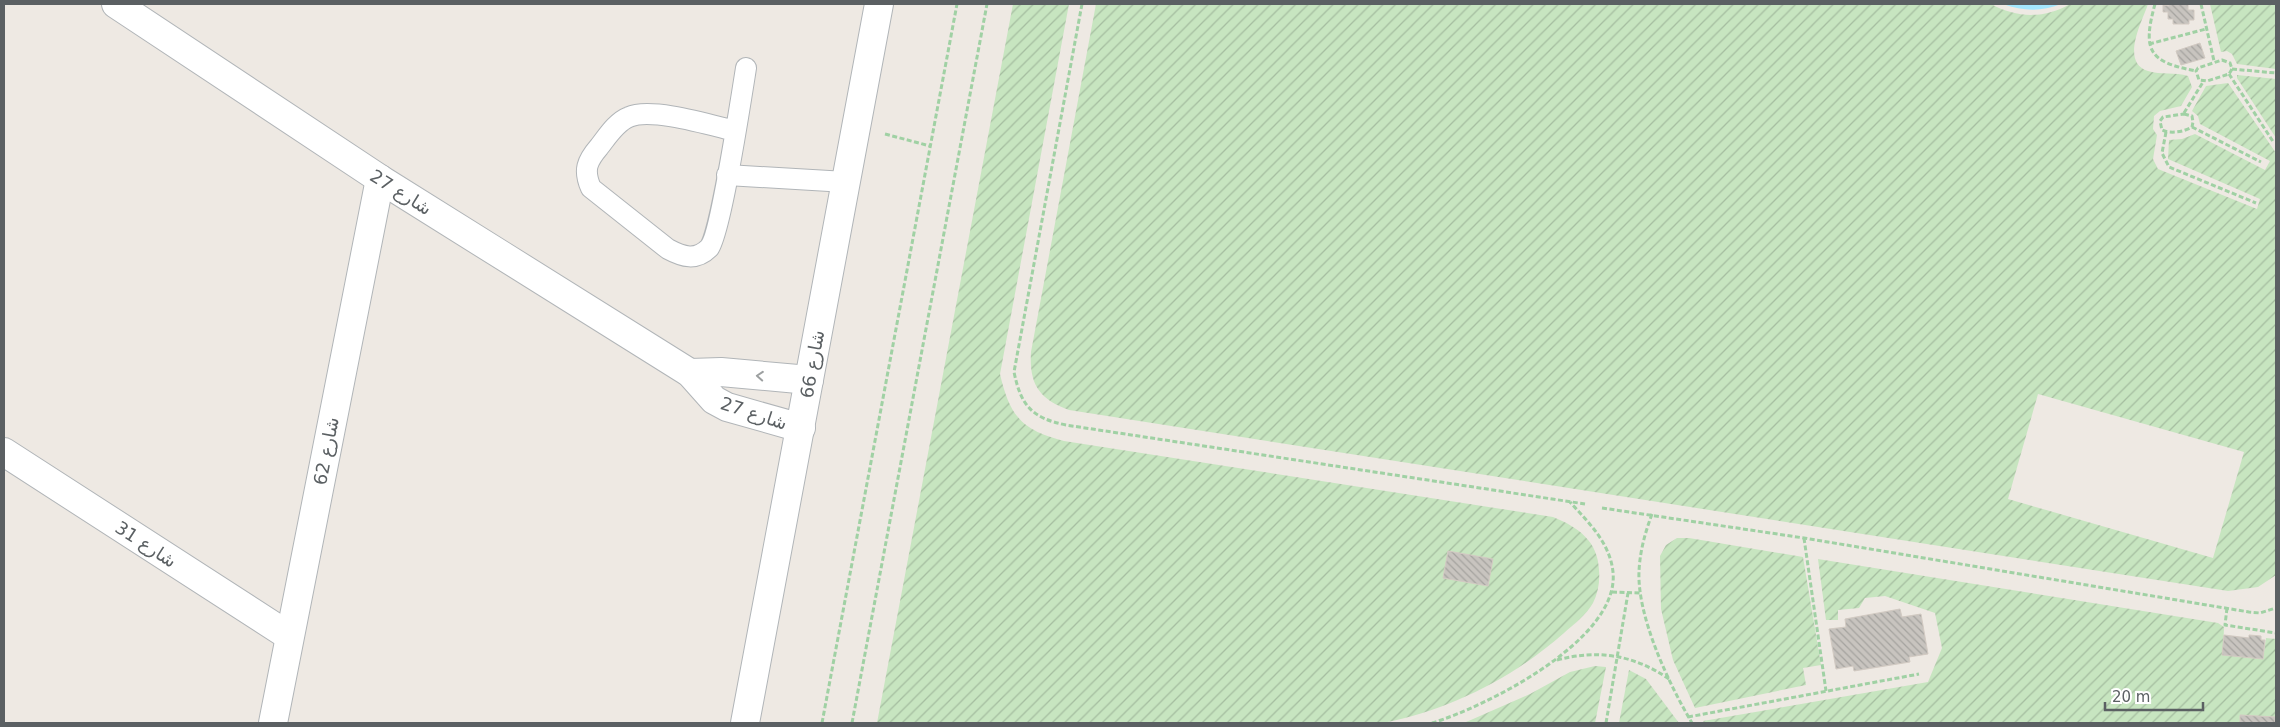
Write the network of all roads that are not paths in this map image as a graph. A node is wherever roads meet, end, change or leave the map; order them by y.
1 (116, 4) edge
2 (879, 4) edge
3 (746, 68) dead end
4 (735, 130) junction
5 (727, 175) junction
6 (380, 179) junction
7 (846, 182) junction
8 (690, 373) junction
9 (809, 380) junction
10 (801, 428) junction
11 (4, 452) edge
12 (289, 636) junction
13 (273, 723) edge
14 (745, 723) edge

1 - 6 street, شارع 27
2 - 7 street, شارع 66
3 - 4 lane
4 - 5 lane
4 - 5 lane
5 - 7 lane
6 - 8 street, شارع 27
6 - 12 street, شارع 62
7 - 9 street, شارع 66
9 -> 8 street, شارع 27
8 - 10 street, شارع 27
9 - 10 street, شارع 66
10 - 14 street, شارع 66
11 - 12 street, شارع 31
12 - 13 street, شارع 62

